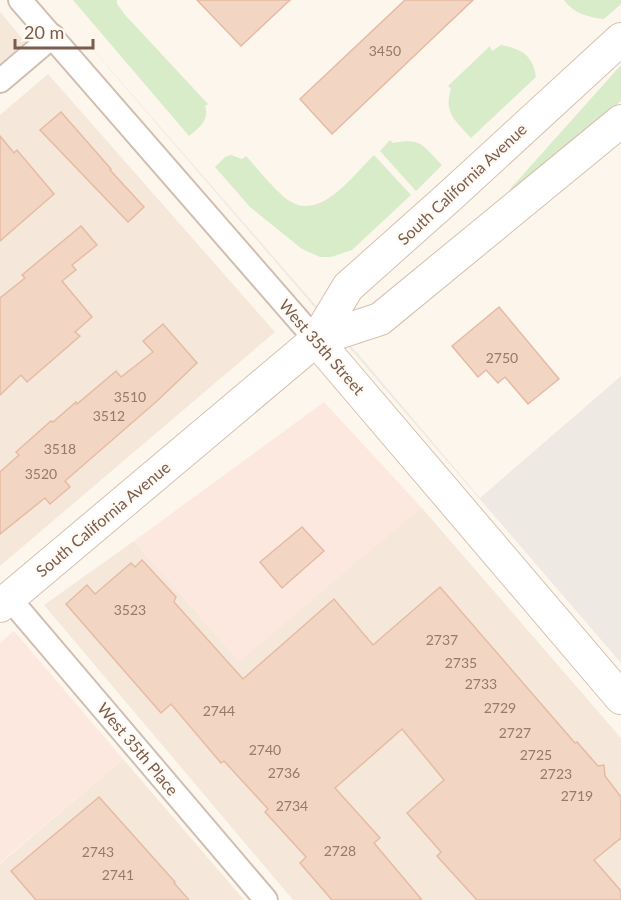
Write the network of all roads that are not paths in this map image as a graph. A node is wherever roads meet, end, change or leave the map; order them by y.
1 (20, 0) edge
2 (53, 36) junction
3 (621, 39) edge
4 (0, 81) edge
5 (621, 121) edge
6 (316, 340) junction
7 (5, 602) edge
8 (621, 698) edge
9 (266, 900) edge

1 - 2 street, West 35th Street
2 - 4 street
2 - 6 street, West 35th Street
3 - 6 main road, South California Avenue
5 - 6 main road, South California Avenue
6 - 7 main road, South California Avenue
6 - 8 main road, West 35th Street
7 - 9 street, West 35th Place

